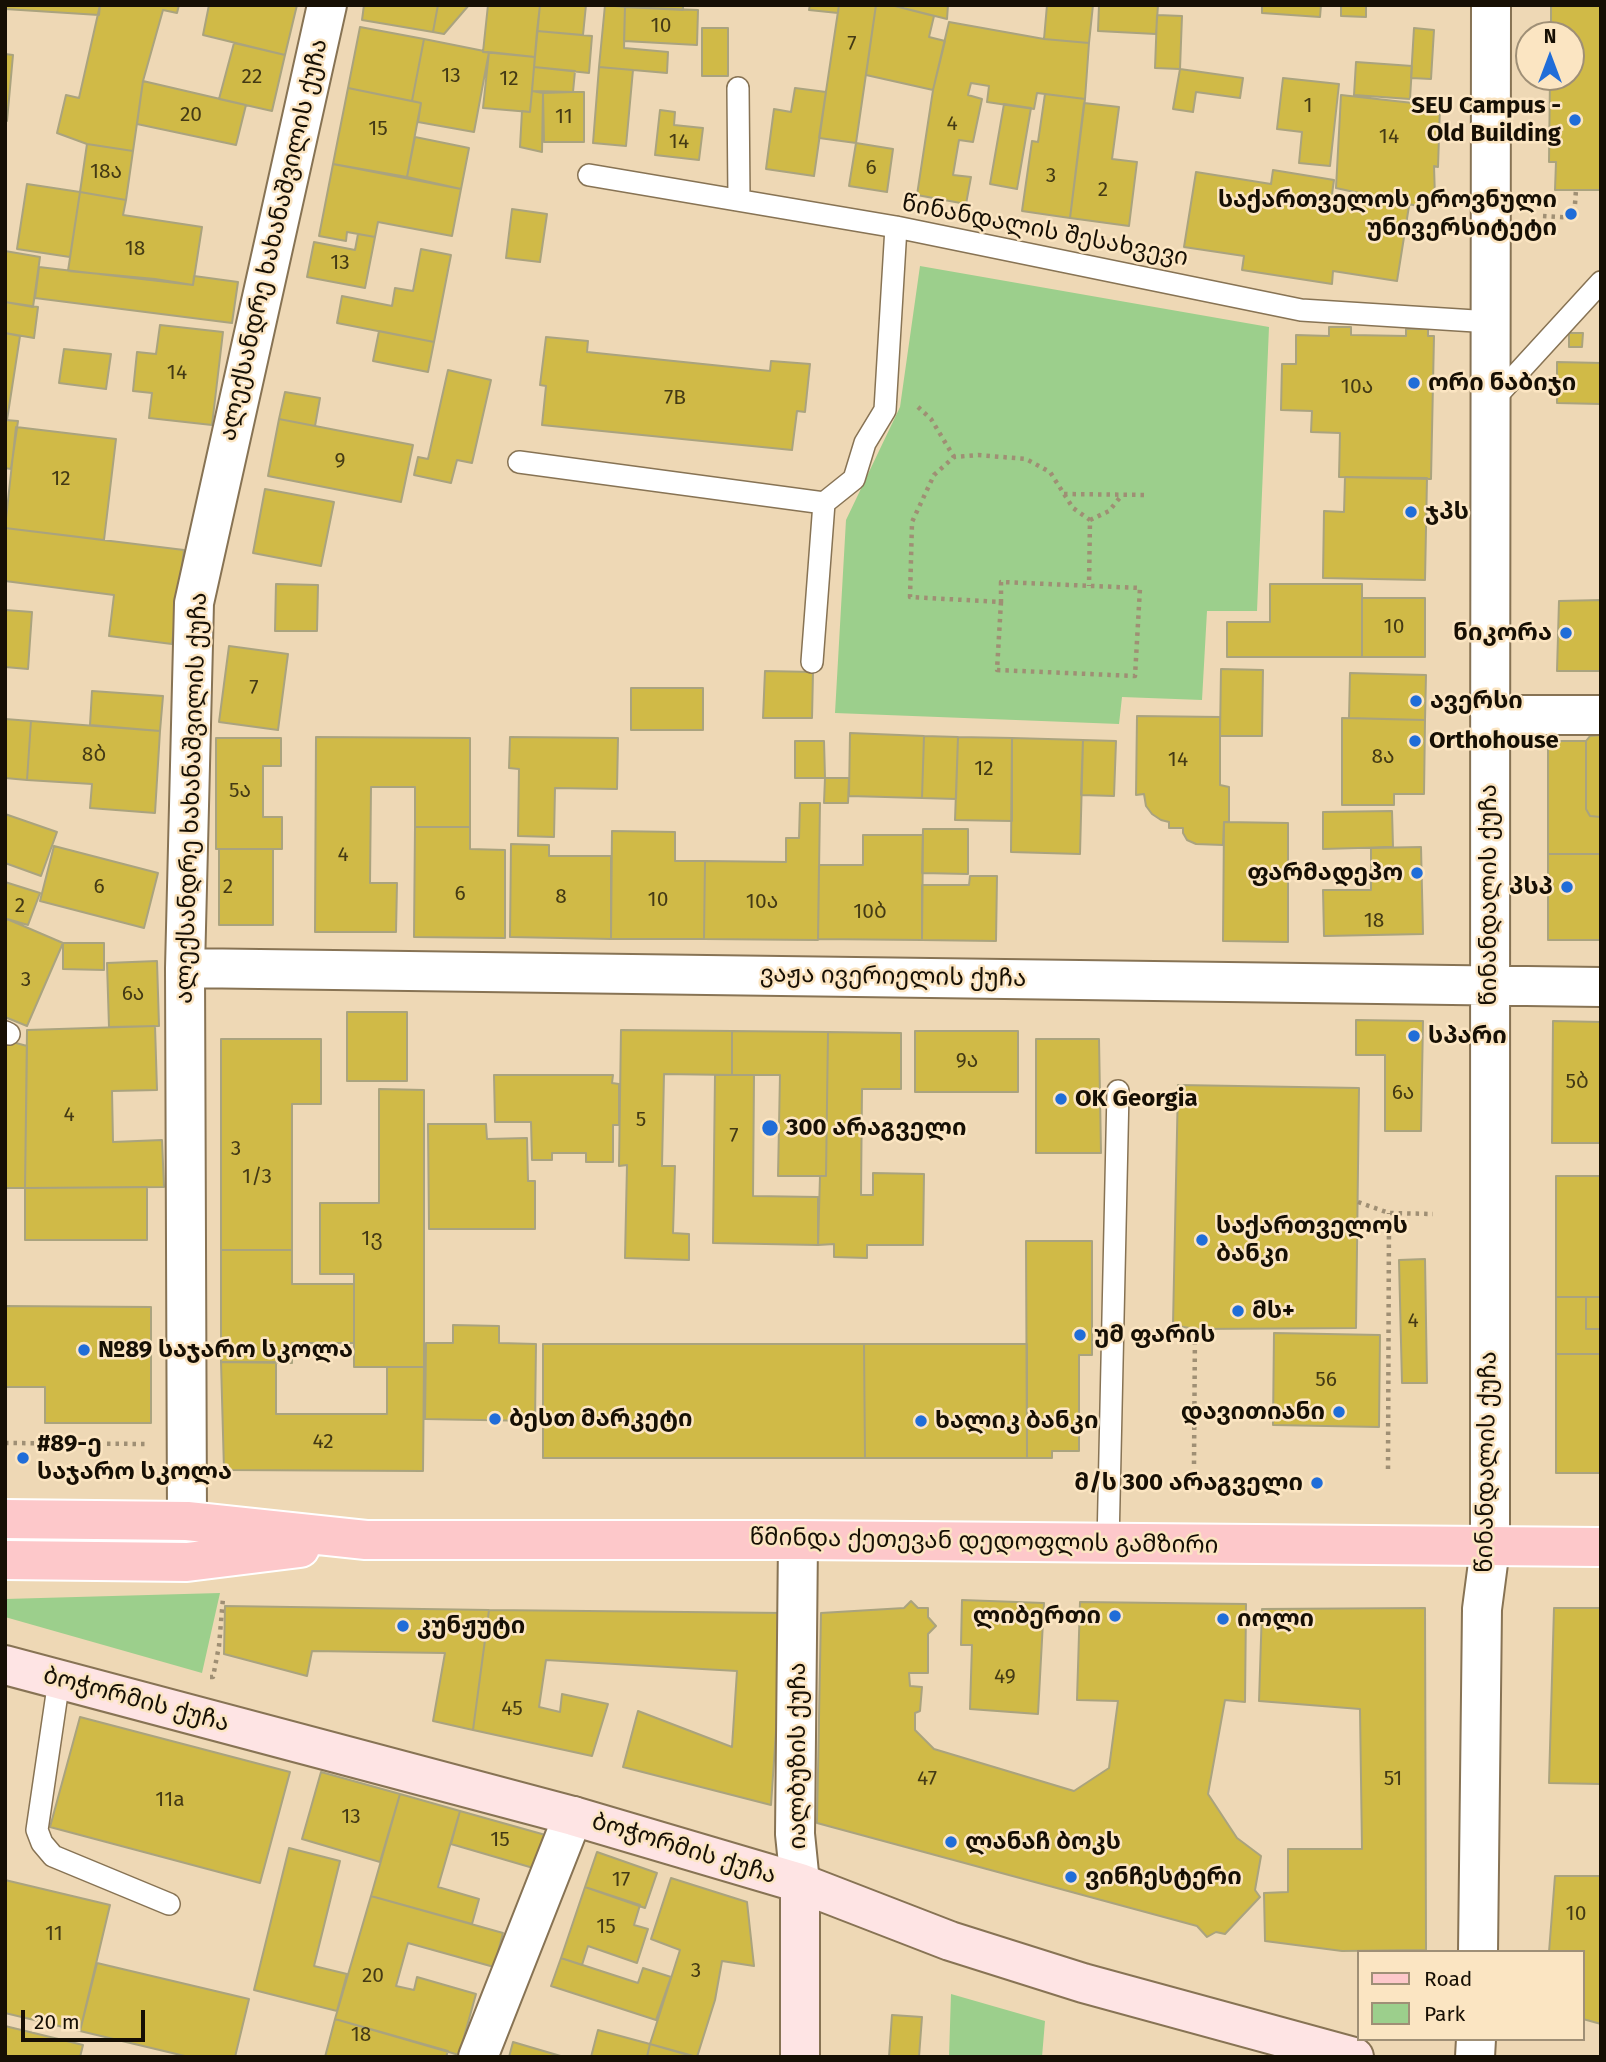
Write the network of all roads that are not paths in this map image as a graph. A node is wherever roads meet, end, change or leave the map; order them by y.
1 (327, 5) edge
2 (1491, 5) edge
3 (738, 88) dead end
4 (589, 175) dead end
5 (739, 200) junction
6 (895, 227) junction
7 (1601, 282) edge
8 (1491, 322) junction
9 (1492, 401) junction
10 (519, 462) dead end
11 (824, 503) junction
12 (812, 662) dead end
13 (1490, 715) junction
14 (1601, 716) edge
15 (185, 968) junction
16 (1488, 986) junction
17 (1601, 987) edge
18 (1118, 1091) dead end
19 (5, 1519) edge
20 (187, 1521) junction
21 (366, 1540) junction
22 (798, 1540) junction
23 (1108, 1544) junction
24 (1601, 1547) edge
25 (1490, 1548) junction
26 (5, 1560) edge
27 (5, 1665) edge
28 (60, 1680) junction
29 (573, 1816) junction
30 (800, 1883) junction
31 (169, 1904) dead end
32 (1478, 1950) edge
33 (478, 2057) edge
34 (800, 2057) edge
35 (1354, 2057) edge

1 - 15 street, ალექსანდრე ხახანაშვილის ქუჩა
2 - 8 street, წინანდალის ქუჩა
3 - 5 lane
4 - 5 lane, წინანდალის შესახვევი
5 - 6 lane, წინანდალის შესახვევი
6 - 8 lane, წინანდალის შესახვევი
6 - 11 lane
7 - 9 lane
8 - 9 street, წინანდალის ქუჩა
9 - 13 street, წინანდალის ქუჩა
10 - 11 lane
11 - 12 lane
13 - 14 street
13 - 16 street, წინანდალის ქუჩა
15 - 16 street, ვაჟა ივერიელის ქუჩა
15 - 20 street, ალექსანდრე ხახანაშვილის ქუჩა
16 - 17 street, ვაჟა ივერიელის ქუჩა
16 - 25 street, წინანდალის ქუჩა
18 - 23 lane
19 - 20 main road, წმინდა ქეთევან დედოფლის გამზირი
20 - 21 main road, წმინდა ქეთევან დედოფლის გამზირი
21 - 22 main road, წმინდა ქეთევან დედოფლის გამზირი
21 - 26 main road, წმინდა ქეთევან დედოფლის გამზირი
22 - 23 main road, წმინდა ქეთევან დედოფლის გამზირი
22 - 30 street, იალბუზის ქუჩა
23 - 25 main road, წმინდა ქეთევან დედოფლის გამზირი
24 - 25 main road, წმინდა ქეთევან დედოფლის გამზირი
25 - 32 street, წინანდალის ქუჩა
27 - 28 main road, ბოჭორმის ქუჩა
28 - 29 main road, ბოჭორმის ქუჩა
28 - 31 lane
29 - 30 main road, ბოჭორმის ქუჩა
29 - 33 street
30 - 34 main road, იალბუზის ქუჩა
30 - 35 main road, ბოჭორმის ქუჩა

